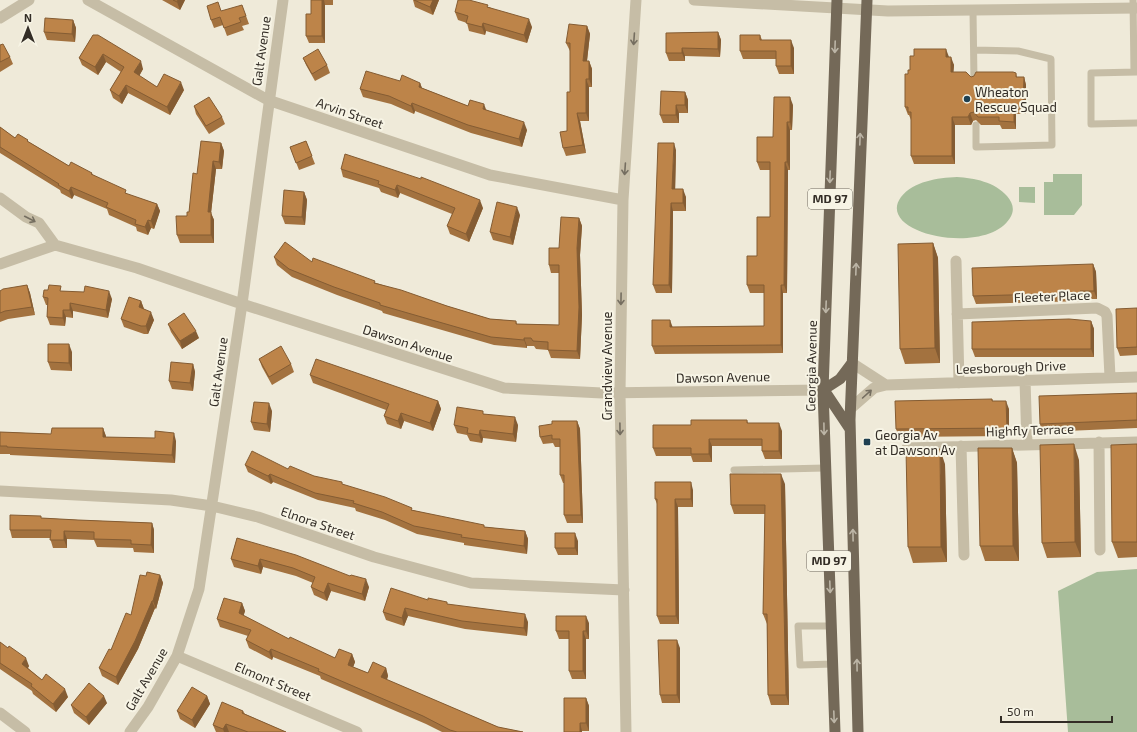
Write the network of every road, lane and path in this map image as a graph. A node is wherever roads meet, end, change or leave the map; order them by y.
1 (29, 0) edge
2 (88, 0) edge
3 (283, 0) edge
4 (636, 0) edge
5 (694, 0) edge
6 (837, 4) edge
7 (867, 5) edge
8 (1134, 5) edge
9 (973, 11) junction
10 (0, 18) edge
11 (975, 50) junction
12 (1136, 72) edge
13 (974, 80) edge
14 (268, 100) junction
15 (1137, 123) edge
16 (976, 125) dead end
17 (0, 198) edge
18 (623, 200) junction
19 (55, 245) junction
20 (956, 261) dead end
21 (0, 264) edge
22 (242, 304) junction
23 (957, 314) junction
24 (852, 364) junction
25 (1110, 377) junction
26 (1137, 377) edge
27 (1025, 380) junction
28 (959, 383) junction
29 (886, 385) junction
30 (823, 390) junction
31 (620, 393) junction
32 (851, 408) junction
33 (850, 429) junction
34 (1099, 442) junction
35 (1137, 442) edge
36 (1027, 444) junction
37 (961, 446) junction
38 (907, 448) edge
39 (825, 468) junction
40 (734, 470) dead end
41 (0, 491) edge
42 (212, 506) junction
43 (1100, 550) dead end
44 (964, 555) dead end
45 (624, 590) junction
46 (831, 626) junction
47 (177, 656) junction
48 (833, 664) junction
49 (0, 713) edge
50 (25, 732) edge
51 (130, 732) edge
52 (357, 732) edge
53 (626, 732) edge
54 (835, 732) edge
55 (858, 732) edge

1 - 10 street
2 - 14 street, Arvin Street
3 - 14 street, Galt Avenue
4 -> 18 street, Grandview Avenue
5 - 6 street
6 - 7 street
6 -> 30 main road, Georgia Avenue / MD 97
7 - 9 street
24 -> 7 main road, MD 97
8 - 9 street
8 - 12 lane
9 - 11 lane
11 - 13 lane
11 - 16 lane
12 - 15 lane
14 - 18 street, Arvin Street
14 - 22 street, Galt Avenue
17 -> 19 street
18 -> 31 street, Grandview Avenue
19 - 21 street
19 - 22 street, Dawson Avenue
20 - 23 street
22 - 31 street, Dawson Avenue
22 - 42 street, Galt Avenue
23 - 25 street, Fleeter Place
23 - 28 street
24 - 29 street
24 - 30 main road
24 - 32 main road, MD 97
25 - 26 street, Leesborough Drive
25 - 27 street, Leesborough Drive
27 - 28 street, Leesborough Drive
27 - 36 street
28 - 29 street, Leesborough Drive
32 -> 29 street, Leesborough Drive
30 - 31 street, Dawson Avenue
30 - 33 main road
30 -> 39 main road, Georgia Avenue / MD 97
31 -> 45 street, Grandview Avenue
32 - 33 main road, MD 97
55 -> 33 main road, MD 97
34 - 35 street, Highfly Terrace
34 - 36 street, Highfly Terrace
34 - 43 street
36 - 37 street, Highfly Terrace
37 - 38 street, Highfly Terrace
37 - 44 street
39 - 40 lane
39 -> 46 main road, Georgia Avenue / MD 97
41 - 42 street, Elnora Street
42 - 45 street, Elnora Street
42 - 47 street, Galt Avenue
45 - 53 street, Grandview Avenue
46 - 48 main road, Georgia Avenue / MD 97
46 - 48 lane
47 - 51 street, Galt Avenue
47 - 52 street, Elmont Street
48 -> 54 main road, Georgia Avenue / MD 97
49 - 50 street

